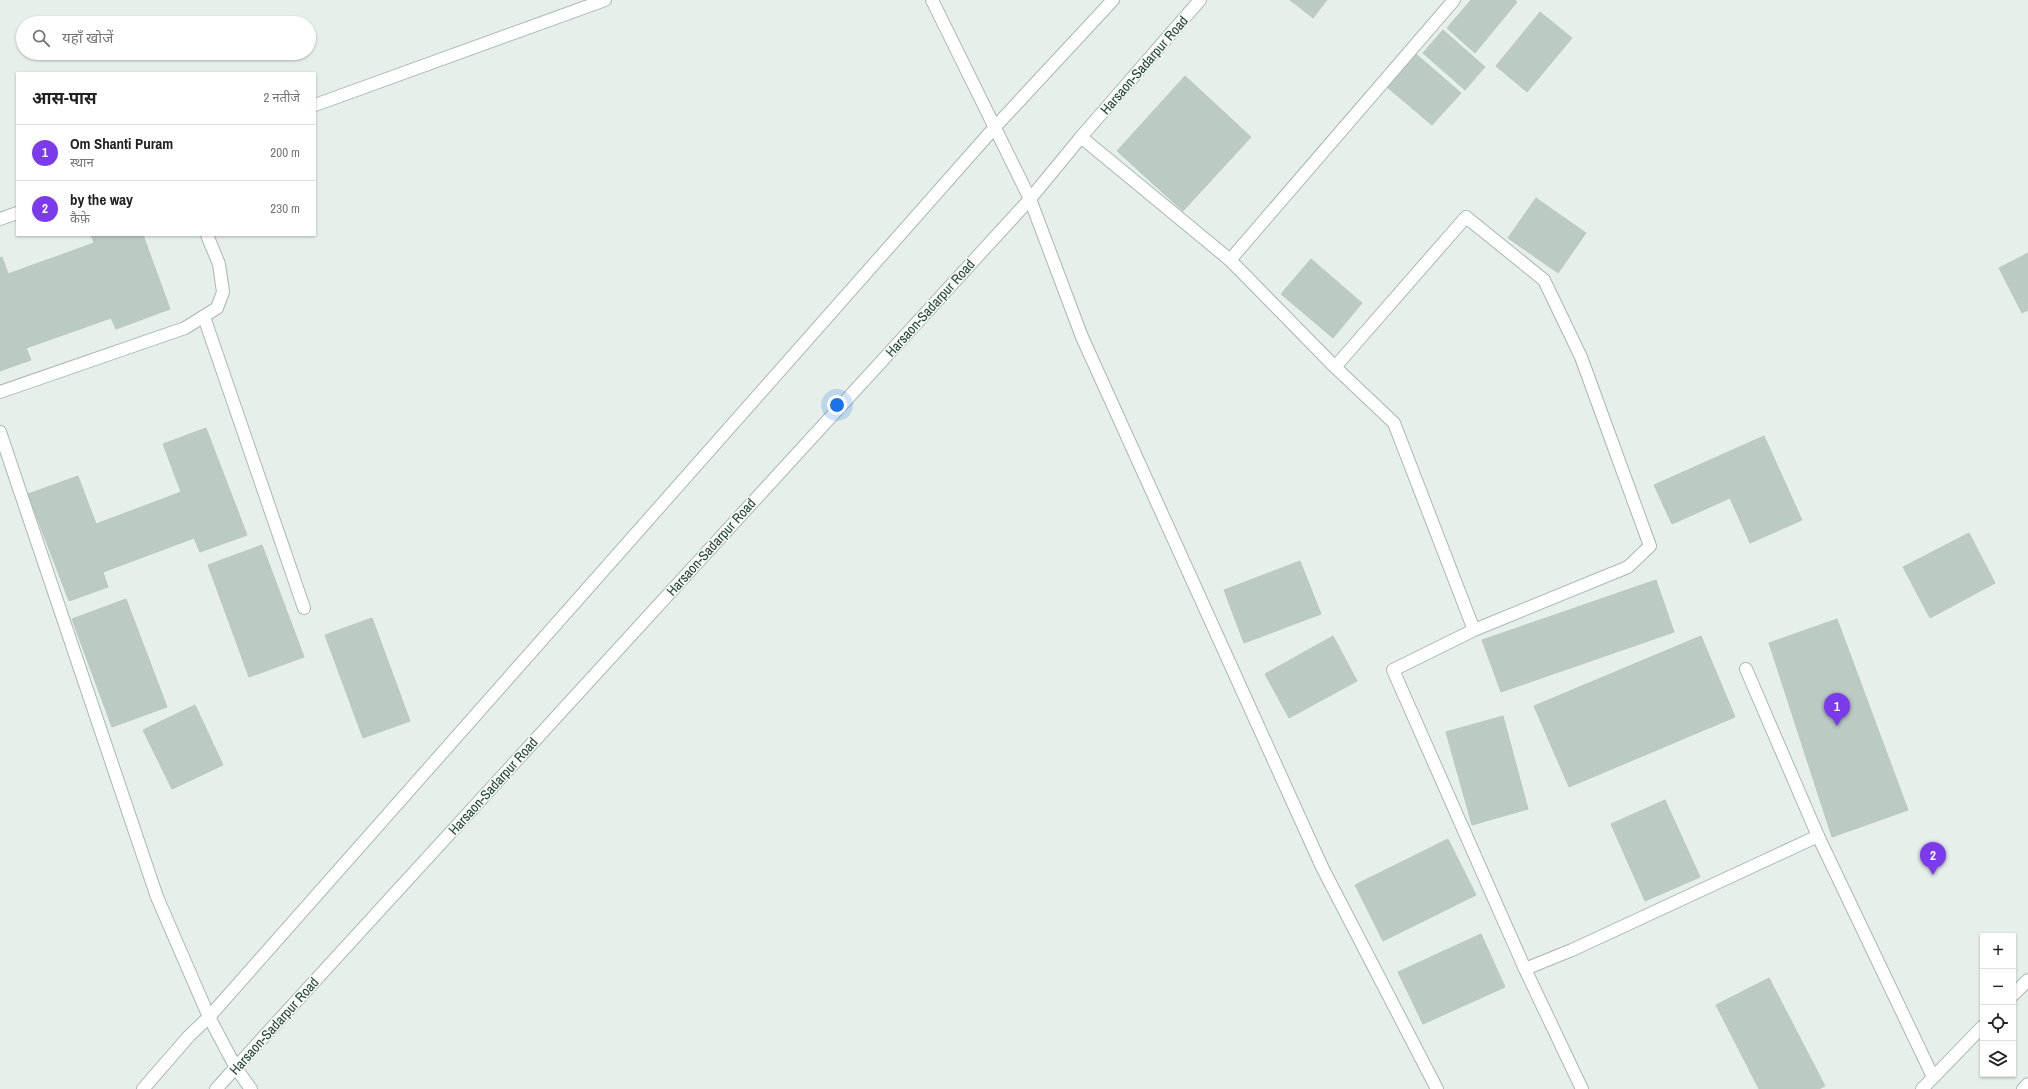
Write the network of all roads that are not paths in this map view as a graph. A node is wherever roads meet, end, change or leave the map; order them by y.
1 (605, 0) edge
2 (932, 0) edge
3 (1113, 0) edge
4 (1200, 0) edge
5 (1454, 0) edge
6 (316, 106) edge
7 (995, 127) junction
8 (1081, 137) junction
9 (1030, 199) junction
10 (16, 213) edge
11 (0, 219) edge
12 (207, 236) edge
13 (1230, 260) junction
14 (204, 317) junction
15 (1335, 367) junction
16 (0, 392) edge
17 (0, 432) edge
18 (304, 608) dead end
19 (1474, 630) junction
20 (1746, 668) dead end
21 (1818, 836) junction
22 (1525, 969) junction
23 (2028, 980) edge
24 (2016, 992) edge
25 (209, 1017) junction
26 (1980, 1029) edge
27 (236, 1068) junction
28 (1933, 1077) junction
29 (2028, 1084) edge
30 (143, 1089) edge
31 (216, 1089) edge
32 (251, 1089) edge
33 (1437, 1089) edge
34 (1582, 1089) edge
35 (1922, 1089) edge
36 (2023, 1089) edge

1 - 6 street
2 - 7 street
3 - 7 street
4 - 8 street, Harsaon-Sadarpur Road
5 - 13 street
7 - 9 street
7 - 25 street
8 - 9 street, Harsaon-Sadarpur Road
8 - 13 street
9 - 27 street, Harsaon-Sadarpur Road
9 - 33 street
10 - 11 street
12 - 14 street
13 - 15 street
14 - 16 street
14 - 18 street
15 - 19 street
15 - 19 street
17 - 25 street
19 - 22 street
20 - 21 street
21 - 22 street
21 - 28 street
22 - 34 street
23 - 24 street
25 - 27 street
25 - 30 street
26 - 28 street
27 - 31 street, Harsaon-Sadarpur Road
27 - 32 street
28 - 35 street
29 - 36 street

